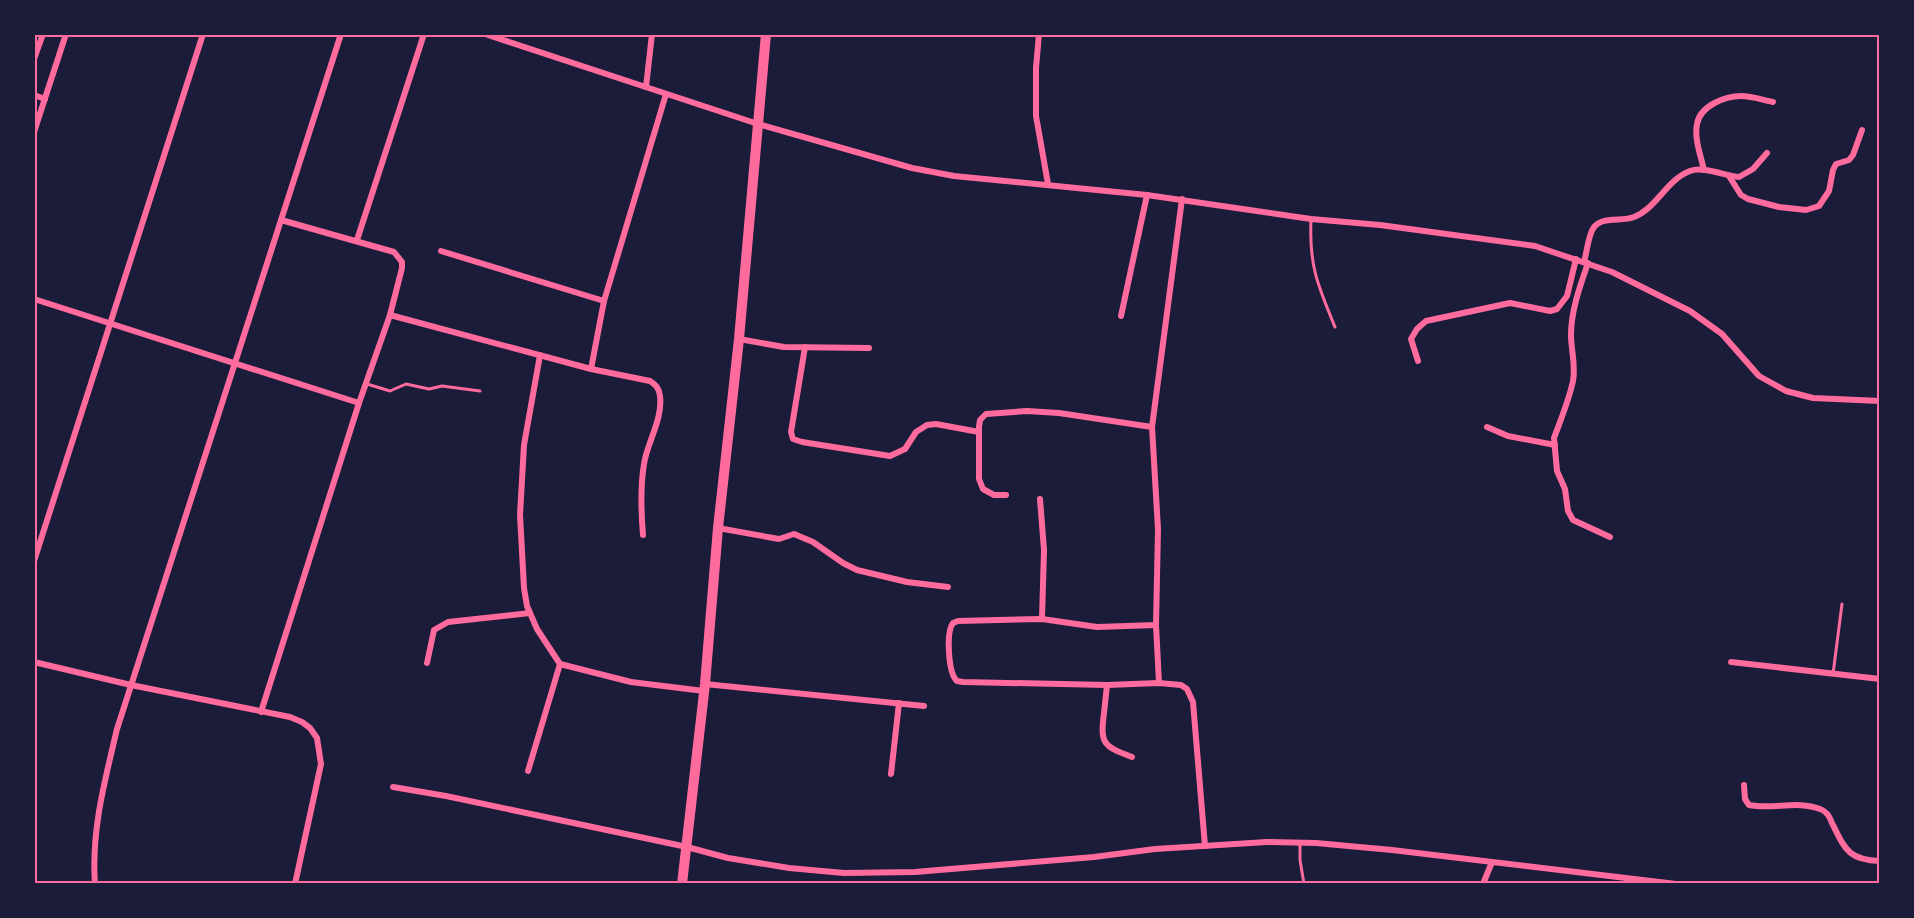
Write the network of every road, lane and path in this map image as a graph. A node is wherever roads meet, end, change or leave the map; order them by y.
1 (43, 34) edge
2 (66, 34) edge
3 (203, 34) edge
4 (341, 34) edge
5 (424, 34) edge
6 (485, 34) edge
7 (652, 34) edge
8 (766, 34) edge
9 (1039, 34) edge
10 (34, 59) edge
11 (646, 87) junction
12 (666, 94) junction
13 (34, 95) edge
14 (45, 99) junction
15 (1773, 102) dead end
16 (758, 124) junction
17 (1862, 130) dead end
18 (34, 132) edge
19 (1767, 153) dead end
20 (1704, 170) junction
21 (1729, 176) junction
22 (1048, 184) junction
23 (1147, 195) junction
24 (1182, 199) junction
25 (1311, 219) junction
26 (282, 220) junction
27 (357, 240) junction
28 (441, 251) dead end
29 (1576, 259) junction
30 (1586, 263) junction
31 (34, 299) edge
32 (604, 301) junction
33 (390, 315) junction
34 (1121, 316) dead end
35 (111, 323) junction
36 (1335, 327) dead end
37 (739, 339) junction
38 (805, 347) junction
39 (869, 348) dead end
40 (540, 356) junction
41 (1418, 362) dead end
42 (235, 363) junction
43 (591, 369) junction
44 (366, 384) junction
45 (480, 391) dead end
46 (1880, 401) edge
47 (359, 403) junction
48 (1152, 427) junction
49 (1487, 427) dead end
50 (979, 432) junction
51 (1555, 445) junction
52 (1006, 495) dead end
53 (1040, 499) dead end
54 (718, 528) junction
55 (643, 535) dead end
56 (1610, 537) dead end
57 (34, 561) edge
58 (948, 587) dead end
59 (1842, 604) dead end
60 (530, 613) junction
61 (1042, 619) junction
62 (1156, 625) junction
63 (34, 662) edge
64 (1731, 662) dead end
65 (427, 663) dead end
66 (560, 664) junction
67 (1833, 674) junction
68 (1880, 679) edge
69 (1159, 683) junction
70 (1107, 684) junction
71 (131, 685) junction
72 (704, 687) junction
73 (898, 703) junction
74 (924, 706) dead end
75 (261, 712) junction
76 (1132, 758) dead end
77 (528, 771) dead end
78 (891, 774) dead end
79 (1744, 785) dead end
80 (393, 787) dead end
81 (1300, 843) junction
82 (1205, 846) junction
83 (687, 847) junction
84 (1880, 861) edge
85 (1492, 862) junction
86 (1625, 881) edge
87 (95, 884) edge
88 (295, 884) edge
89 (682, 884) edge
90 (1304, 884) edge
91 (1483, 884) edge
92 (1676, 884) edge

1 - 10 street
2 - 14 street
3 - 35 street
4 - 26 street
5 - 27 street
6 - 11 street
7 - 11 street
8 - 16 main road
9 - 22 street
11 - 12 street
12 - 16 street
12 - 32 street
13 - 14 street
14 - 18 street
15 - 20 street
16 - 22 street
16 - 37 main road
17 - 21 street
19 - 21 street
20 - 21 street
20 - 30 street
22 - 23 street
23 - 24 street
23 - 34 street
24 - 25 street
24 - 48 street
25 - 29 street
25 - 36 lane
26 - 27 street
26 - 42 street
27 - 33 street
28 - 32 street
29 - 30 street
29 - 41 street
30 - 46 street
30 - 51 street
31 - 35 street
32 - 43 street
33 - 40 street
33 - 44 street
35 - 42 street
35 - 57 street
37 - 38 street
37 - 54 main road
38 - 39 street
38 - 50 street
40 - 43 street
40 - 60 street
42 - 47 street
42 - 71 street
43 - 55 street
44 - 45 lane
44 - 47 street
47 - 75 street
48 - 50 street
48 - 62 street
49 - 51 street
50 - 52 street
51 - 56 street
53 - 61 street
54 - 58 street
54 - 72 main road
59 - 67 lane
60 - 65 street
60 - 66 street
61 - 62 street
61 - 70 street
62 - 69 street
63 - 71 street
64 - 67 street
66 - 72 street
66 - 77 street
67 - 68 street
69 - 70 street
69 - 82 street
70 - 76 street
71 - 75 street
71 - 87 street
72 - 73 street
72 - 83 main road
73 - 74 street
73 - 78 street
75 - 88 street
79 - 84 street
80 - 83 street
81 - 82 street
81 - 85 street
81 - 90 lane
82 - 83 street
83 - 89 main road
85 - 86 street
85 - 91 street
86 - 92 street

